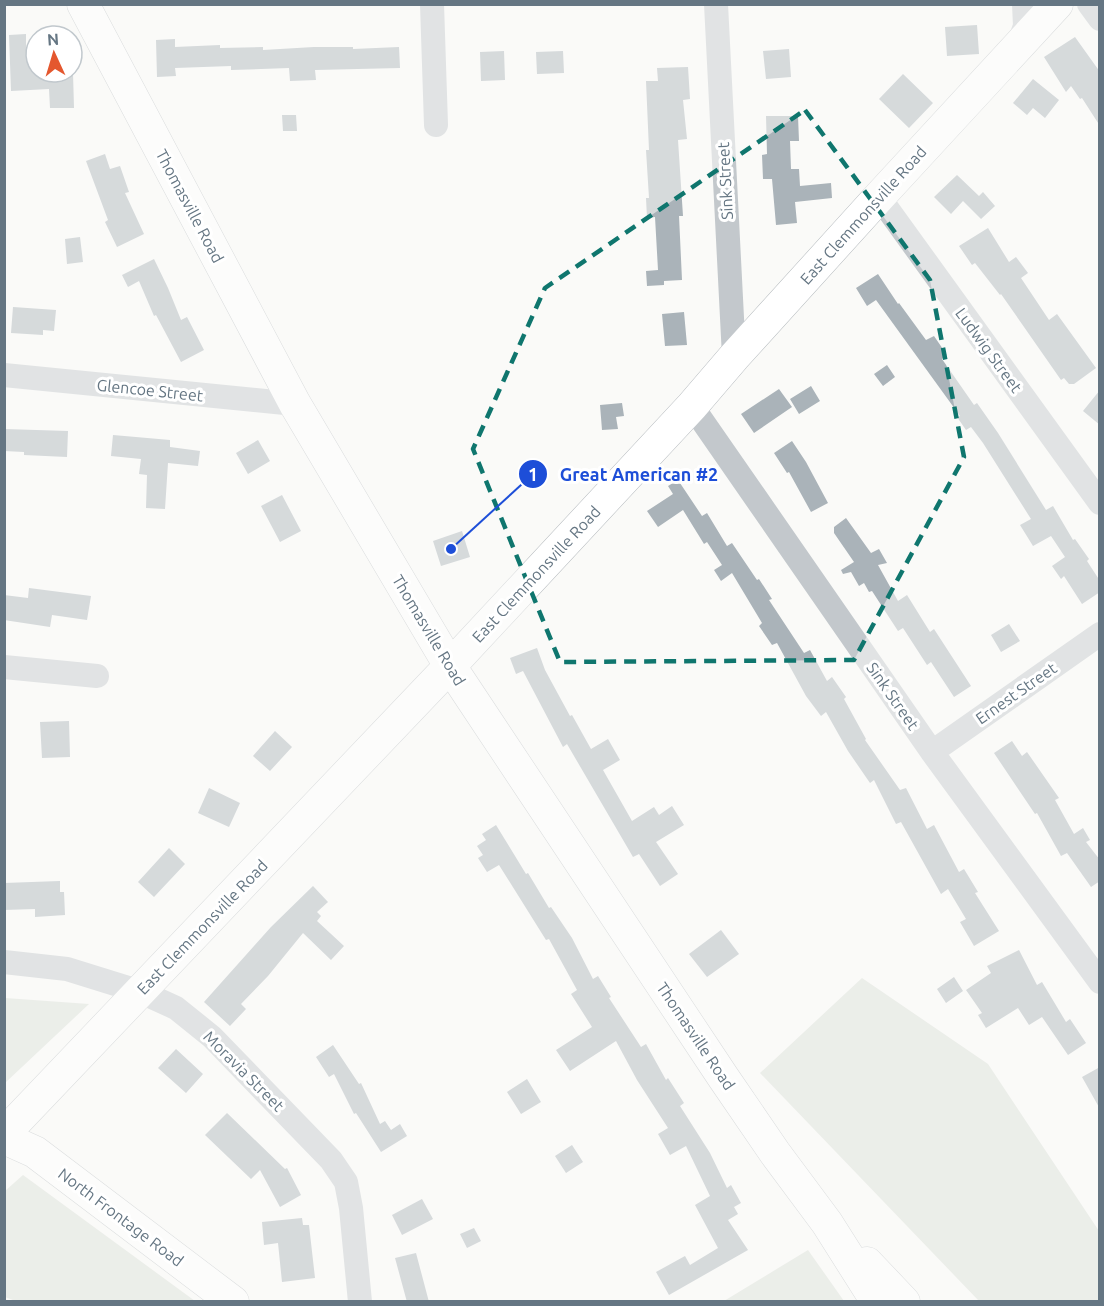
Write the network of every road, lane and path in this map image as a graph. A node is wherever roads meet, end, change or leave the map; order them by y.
1 (83, 4) edge
2 (432, 4) edge
3 (716, 4) edge
4 (1024, 4) edge
5 (1057, 4) edge
6 (1089, 4) edge
7 (1100, 19) edge
8 (1018, 47) junction
9 (436, 125) dead end
10 (879, 197) junction
11 (734, 357) junction
12 (4, 375) edge
13 (295, 404) junction
14 (692, 406) junction
15 (1100, 503) edge
16 (1100, 634) edge
17 (450, 666) junction
18 (4, 667) edge
19 (96, 676) dead end
20 (932, 752) junction
21 (4, 962) edge
22 (1100, 982) edge
23 (141, 992) junction
24 (4, 1136) edge
25 (826, 1223) junction
26 (233, 1302) edge
27 (360, 1302) edge
28 (877, 1302) edge
29 (904, 1302) edge

1 - 13 main road, Thomasville Road
2 - 9 street
3 - 11 street, Sink Street
4 - 8 street
5 - 8 main road, East Clemmonsville Road
6 - 7 street
8 - 10 main road, East Clemmonsville Road
10 - 11 main road, East Clemmonsville Road
10 - 15 street, Ludwig Street
11 - 14 main road, East Clemmonsville Road
12 - 13 street, Glencoe Street
13 - 17 main road, Thomasville Road
14 - 17 main road, East Clemmonsville Road
14 - 20 street, Sink Street
16 - 20 street, Ernest Street
17 - 23 main road, East Clemmonsville Road
17 - 25 main road, Thomasville Road
18 - 19 street
20 - 22 street, Sink Street
21 - 23 street, Moravia Street
23 - 24 main road, East Clemmonsville Road
23 - 27 street, Moravia Street
24 - 26 main road, North Frontage Road
25 - 28 main road, Thomasville Road
25 - 29 main road, Thomasville Road

